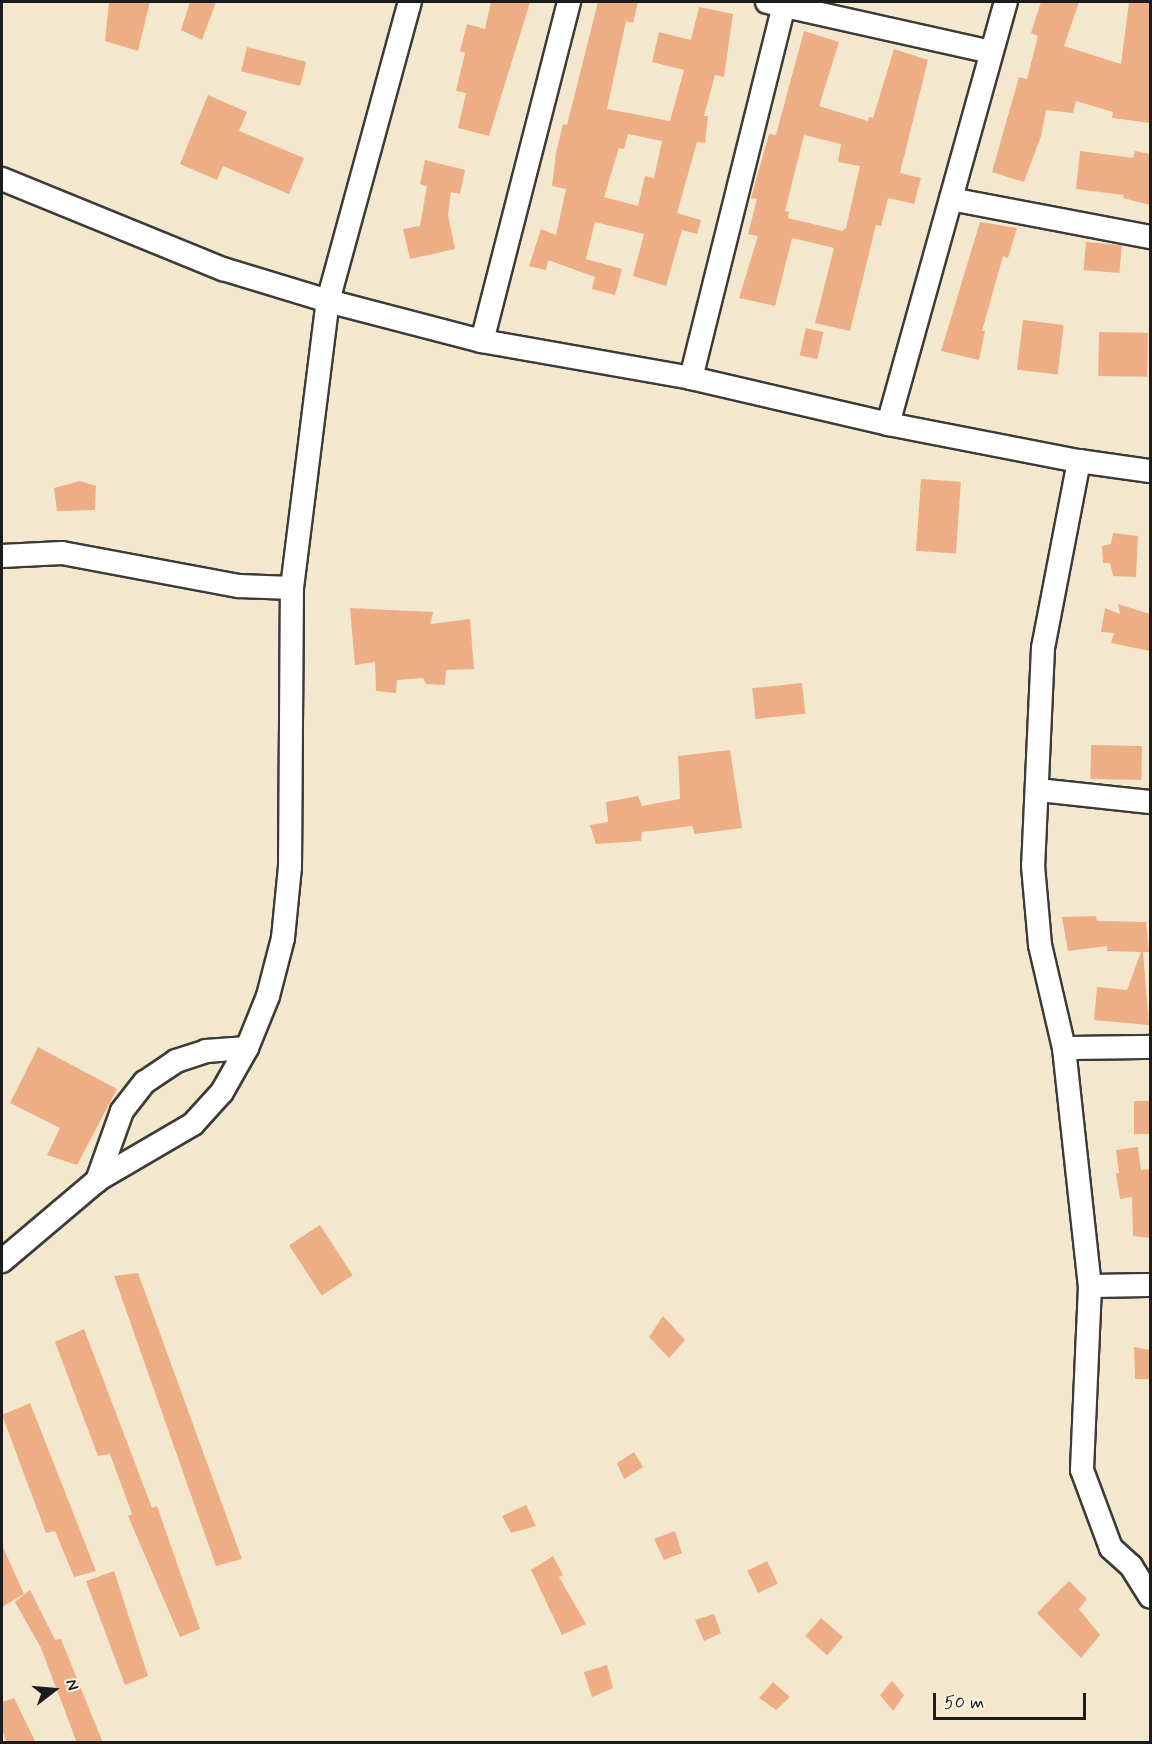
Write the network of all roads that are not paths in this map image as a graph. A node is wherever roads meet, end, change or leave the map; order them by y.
1 (410, 2) edge
2 (569, 2) edge
3 (1006, 2) edge
4 (776, 3) edge
5 (990, 52) junction
6 (2, 178) edge
7 (951, 199) junction
8 (1150, 237) edge
9 (328, 302) junction
10 (482, 341) junction
11 (691, 378) junction
12 (888, 423) junction
13 (1079, 461) junction
14 (1150, 471) edge
15 (2, 556) edge
16 (292, 588) junction
17 (1039, 790) junction
18 (1150, 802) edge
19 (1150, 1047) edge
20 (247, 1048) junction
21 (1064, 1048) junction
22 (97, 1181) junction
23 (2, 1261) edge
24 (1150, 1284) edge
25 (1090, 1286) junction
26 (1141, 1566) edge
27 (1150, 1596) edge

1 - 9 street
2 - 10 street
3 - 5 street
4 - 5 street
4 - 11 street
5 - 7 street
6 - 9 street
7 - 8 street
7 - 12 street
9 - 10 street
9 - 16 street
10 - 11 street
11 - 12 street
12 - 13 street
13 - 14 street
13 - 17 street
15 - 16 street
16 - 20 street
17 - 18 street
17 - 21 street
19 - 21 street
20 - 22 street
20 - 22 street
21 - 25 street
22 - 23 street
24 - 25 street
25 - 26 street
26 - 27 street

